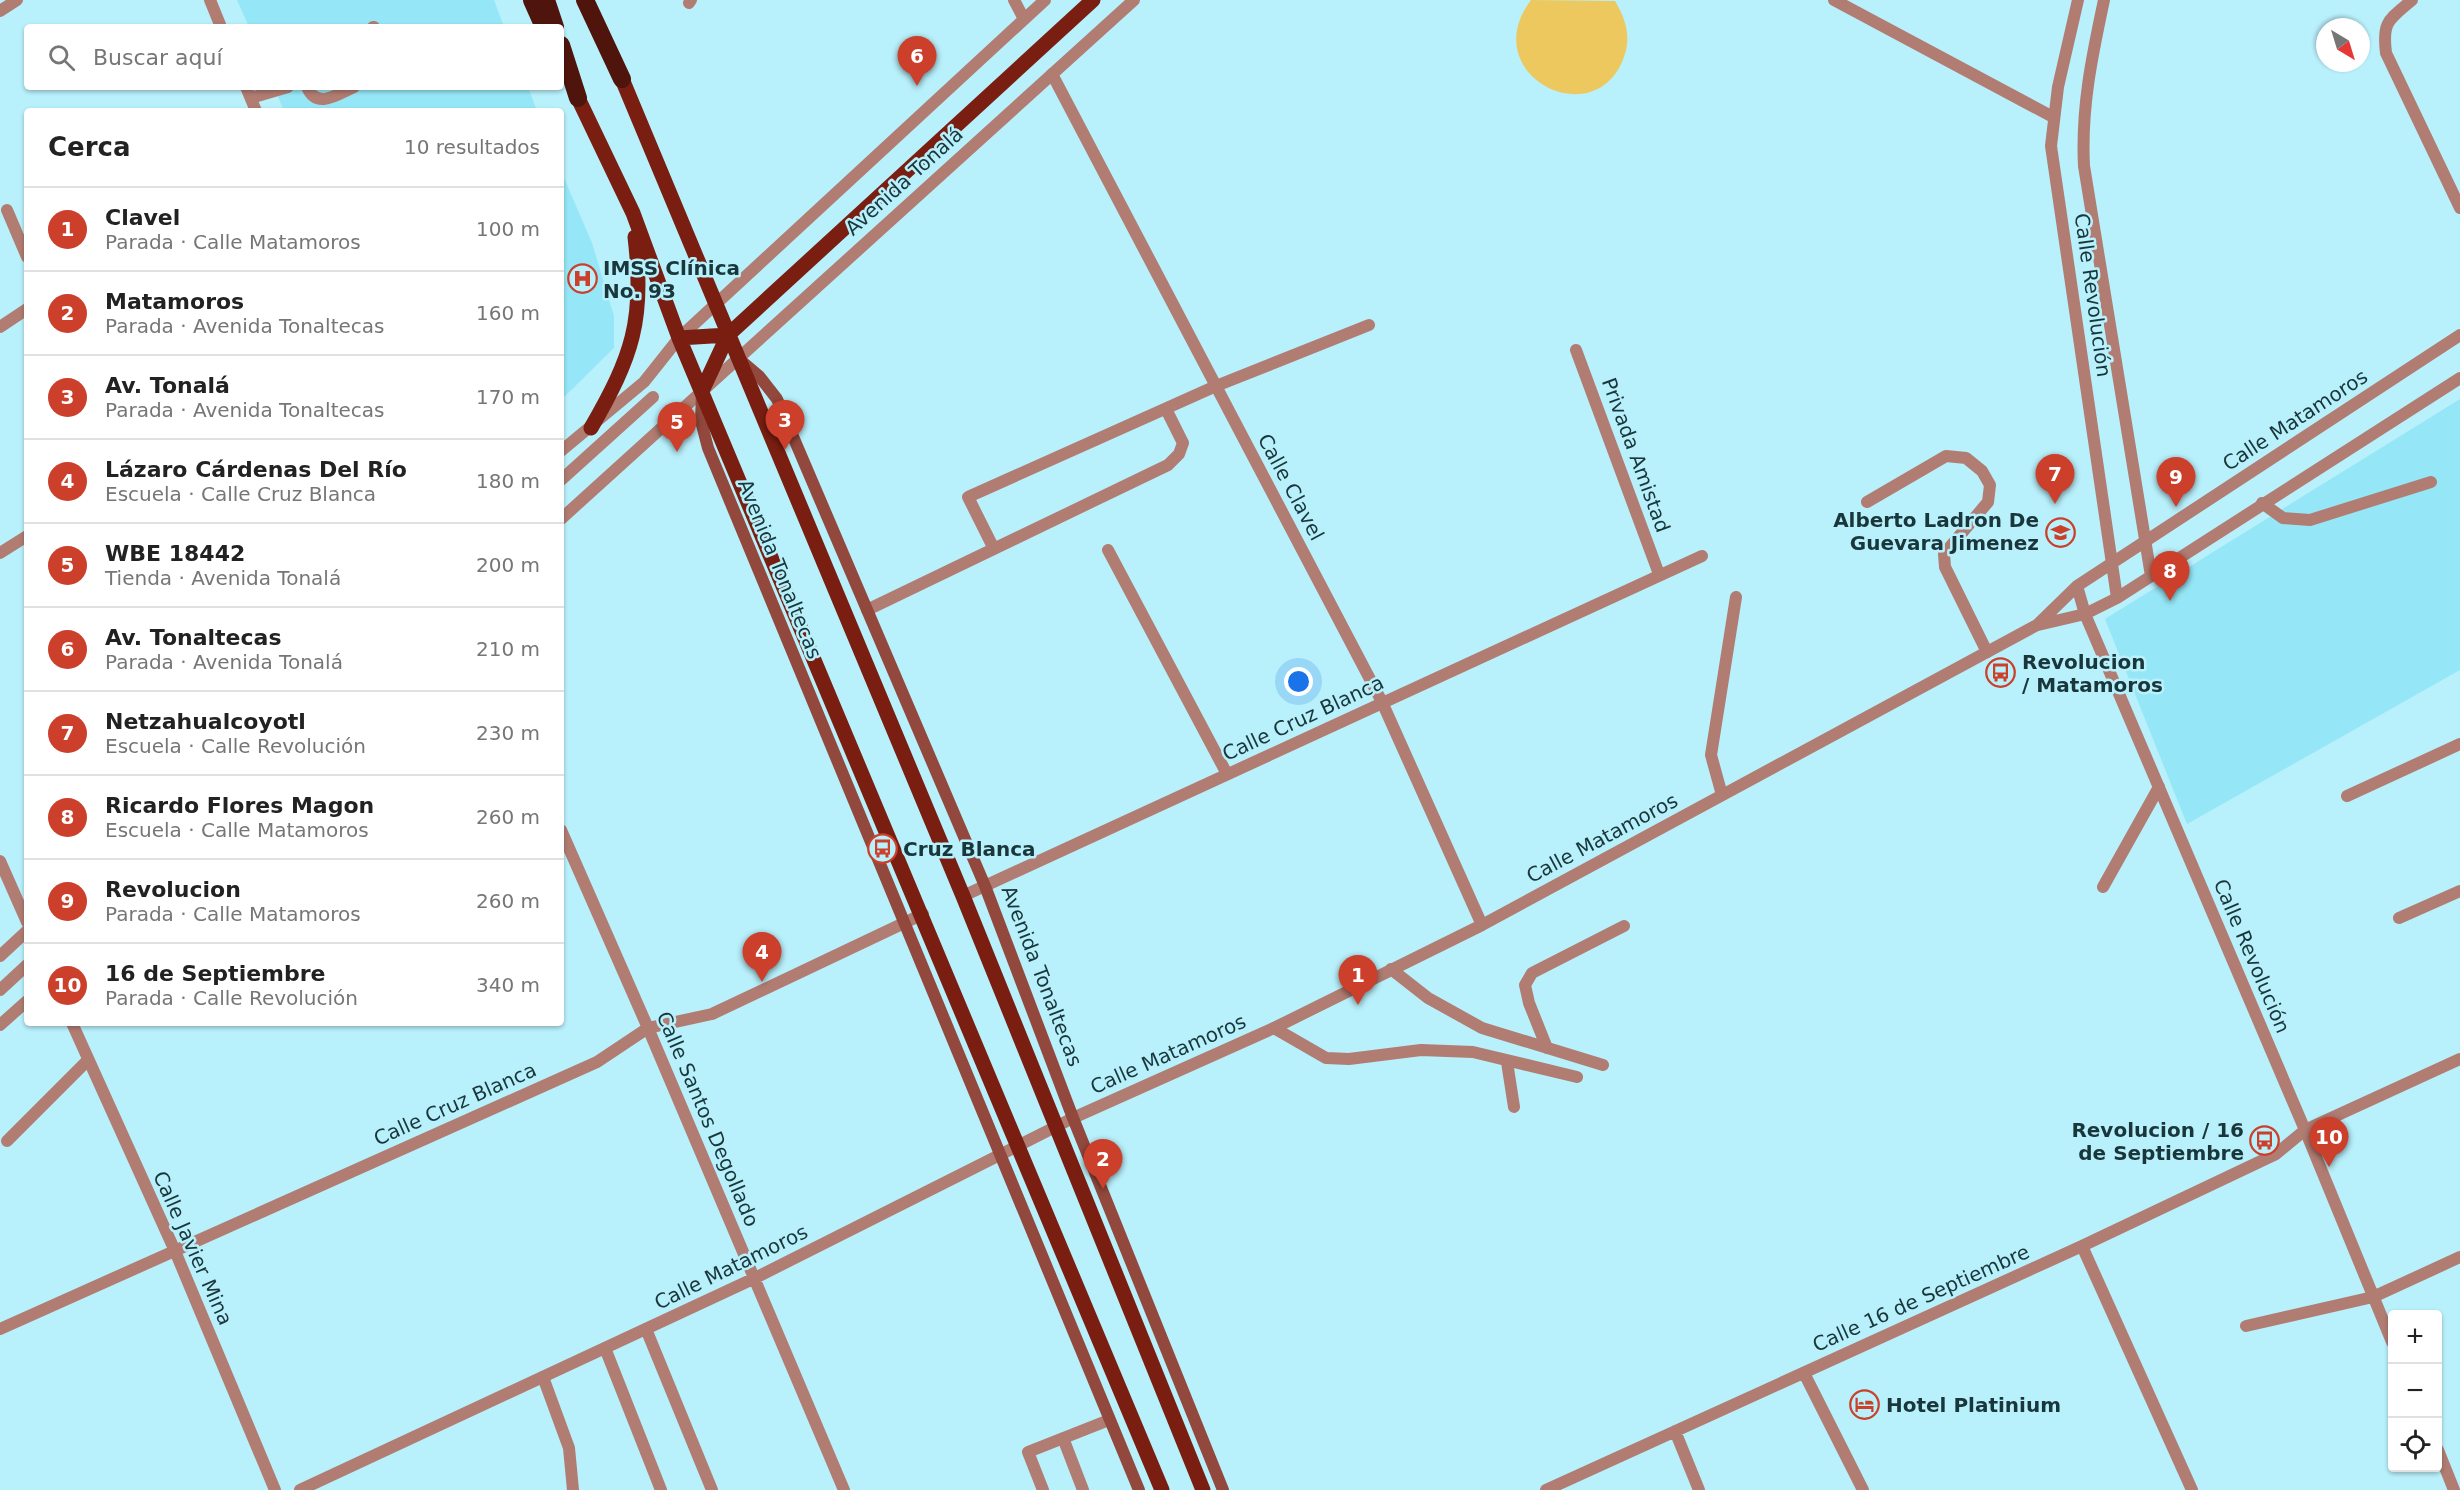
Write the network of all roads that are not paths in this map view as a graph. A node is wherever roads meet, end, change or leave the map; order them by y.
1 (17, 0) edge
2 (210, 0) edge
3 (532, 0) edge
4 (546, 0) edge
5 (585, 0) edge
6 (594, 0) edge
7 (1014, 0) edge
8 (1045, 0) edge
9 (1093, 0) edge
10 (1134, 0) edge
11 (1834, 0) edge
12 (2079, 0) edge
13 (2104, 0) edge
14 (2412, 0) edge
15 (0, 11) edge
16 (1024, 19) junction
17 (220, 24) edge
18 (543, 24) edge
19 (554, 24) edge
20 (564, 54) edge
21 (564, 68) edge
22 (1052, 74) junction
23 (622, 78) junction
24 (268, 90) edge
25 (308, 90) edge
26 (347, 90) edge
27 (248, 93) edge
28 (578, 98) junction
29 (255, 108) edge
30 (2053, 117) junction
31 (2460, 208) edge
32 (7, 210) dead end
33 (633, 213) junction
34 (24, 250) edge
35 (714, 304) junction
36 (24, 311) edge
37 (1369, 325) dead end
38 (0, 327) edge
39 (2460, 334) edge
40 (728, 335) junction
41 (679, 338) junction
42 (1576, 350) dead end
43 (739, 359) junction
44 (2460, 378) edge
45 (1216, 386) junction
46 (702, 391) junction
47 (654, 397) dead end
48 (1166, 409) junction
49 (591, 428) junction
50 (564, 449) edge
51 (564, 477) edge
52 (2432, 482) dead end
53 (1867, 502) dead end
54 (2262, 503) junction
55 (564, 516) edge
56 (24, 538) edge
57 (2144, 542) junction
58 (993, 547) junction
59 (1108, 550) dead end
60 (0, 553) edge
61 (1702, 556) dead end
62 (2111, 563) junction
63 (1659, 574) junction
64 (2151, 576) junction
65 (2077, 586) junction
66 (1736, 597) dead end
67 (2117, 598) junction
68 (867, 610) junction
69 (2085, 614) junction
70 (2037, 625) junction
71 (1987, 652) junction
72 (1382, 702) junction
73 (2460, 745) edge
74 (1227, 774) junction
75 (2159, 787) junction
76 (1722, 795) junction
77 (2347, 796) dead end
78 (564, 837) edge
79 (0, 861) edge
80 (985, 886) junction
81 (2103, 887) dead end
82 (2460, 891) edge
83 (963, 896) junction
84 (923, 914) junction
85 (24, 915) edge
86 (2399, 918) dead end
87 (903, 924) junction
88 (1482, 925) junction
89 (1624, 926) dead end
90 (24, 934) edge
91 (0, 956) edge
92 (24, 968) edge
93 (1391, 969) junction
94 (0, 990) edge
95 (24, 1004) edge
96 (0, 1025) edge
97 (73, 1026) edge
98 (648, 1028) junction
99 (1274, 1028) junction
100 (1547, 1048) junction
101 (2460, 1059) edge
102 (88, 1060) junction
103 (1507, 1062) junction
104 (1603, 1065) dead end
105 (1576, 1077) dead end
106 (1514, 1107) dead end
107 (1073, 1118) junction
108 (1056, 1127) junction
109 (2306, 1130) junction
110 (7, 1141) dead end
111 (1020, 1146) junction
112 (1001, 1156) junction
113 (2082, 1246) junction
114 (175, 1251) junction
115 (2460, 1257) edge
116 (755, 1278) junction
117 (2373, 1297) junction
118 (2246, 1326) dead end
119 (0, 1329) edge
120 (646, 1329) junction
121 (2388, 1333) edge
122 (605, 1348) junction
123 (1804, 1373) junction
124 (543, 1377) junction
125 (1109, 1420) junction
126 (1675, 1431) junction
127 (1063, 1438) junction
128 (2442, 1459) edge
129 (275, 1490) edge
130 (300, 1490) edge
131 (573, 1490) edge
132 (661, 1490) edge
133 (711, 1490) edge
134 (844, 1490) edge
135 (1043, 1490) edge
136 (1083, 1490) edge
137 (1139, 1490) edge
138 (1162, 1490) edge
139 (1203, 1490) edge
140 (1223, 1490) edge
141 (1546, 1490) edge
142 (1699, 1490) edge
143 (1863, 1490) edge
144 (2192, 1490) edge
145 (2454, 1490) edge

1 - 15 street
2 - 17 street
3 - 18 highway
4 - 19 highway
5 - 23 highway
6 - 23 highway
7 - 16 street
8 - 16 street, Avenida Tonalá
9 - 40 main road, Avenida Tonalá
10 - 22 street, Avenida Tonalá
11 - 30 street
12 - 30 street, Calle Revolución
13 - 57 street, Calle Revolución
14 - 31 street
16 - 35 street, Avenida Tonalá
20 - 28 highway
21 - 28 highway
22 - 43 street, Avenida Tonalá
22 - 45 street, Calle Clavel
23 - 35 main road, Avenida Tonaltecas
24 - 27 street
25 - 26 street
27 - 29 street
28 - 33 main road, Avenida Tonaltecas
30 - 62 street, Calle Revolución
32 - 34 street
33 - 41 main road, Avenida Tonaltecas
33 - 49 main road
35 - 40 main road, Avenida Tonaltecas
35 - 41 street, Avenida Tonalá
36 - 38 street
37 - 45 street
39 - 57 street, Calle Matamoros
40 - 41 main road
40 - 43 main road, Avenida Tonaltecas
40 - 46 main road, Avenida Tonalá
41 - 46 main road, Avenida Tonaltecas
41 - 49 street, Avenida Tonalá
42 - 63 street, Privada Amistad
43 - 46 street, Avenida Tonalá
43 - 68 main road, Avenida Tonaltecas
43 - 83 main road, Avenida Tonaltecas
44 - 54 street, Calle Matamoros
45 - 48 street
45 - 72 street, Calle Clavel
46 - 55 street, Avenida Tonalá
46 - 84 main road, Avenida Tonaltecas
46 - 87 main road, Avenida Tonaltecas
47 - 51 street
48 - 58 street
48 - 58 street
49 - 50 street, Avenida Tonalá
52 - 54 street
53 - 71 street
54 - 64 street, Calle Matamoros
56 - 60 street
57 - 62 street, Calle Matamoros
57 - 64 street, Calle Revolución
58 - 68 street
59 - 74 street
61 - 63 street, Calle Cruz Blanca
62 - 65 street, Calle Matamoros
62 - 67 street, Calle Revolución
63 - 72 street, Calle Cruz Blanca
64 - 67 street, Calle Matamoros
65 - 69 street, Calle Revolución
65 - 70 street, Calle Matamoros
66 - 76 street
67 - 69 street, Calle Matamoros
68 - 80 main road, Avenida Tonaltecas
69 - 70 street, Calle Matamoros
69 - 75 street, Calle Revolución
70 - 71 street, Calle Matamoros
71 - 76 street, Calle Matamoros
72 - 74 street, Calle Cruz Blanca
72 - 88 street, Calle Clavel
73 - 77 street
74 - 80 street, Calle Cruz Blanca
75 - 81 street
75 - 109 street, Calle Revolución
76 - 88 street, Calle Matamoros
78 - 98 street, Calle Santos Degollado
79 - 85 street
80 - 83 street, Calle Cruz Blanca
80 - 107 main road, Avenida Tonaltecas
82 - 86 street
83 - 108 main road, Avenida Tonaltecas
84 - 87 street, Calle Cruz Blanca
84 - 111 main road, Avenida Tonaltecas
87 - 98 street, Calle Cruz Blanca
87 - 112 main road, Avenida Tonaltecas
88 - 93 street, Calle Matamoros
89 - 100 street
90 - 91 street
92 - 94 street
93 - 99 street, Calle Matamoros
93 - 100 street
95 - 96 street
97 - 102 street, Calle Javier Mina
98 - 114 street, Calle Cruz Blanca
98 - 116 street, Calle Santos Degollado
99 - 103 street
99 - 107 street, Calle Matamoros
100 - 104 street
101 - 109 street, Calle 16 de Septiembre
102 - 110 street
102 - 114 street, Calle Javier Mina
103 - 105 street
103 - 106 street
107 - 108 street, Calle Matamoros
107 - 140 main road, Avenida Tonaltecas
108 - 111 street, Calle Matamoros
108 - 139 main road, Avenida Tonaltecas
109 - 113 street, Calle 16 de Septiembre
109 - 117 street, Calle Revolución
111 - 112 street, Calle Matamoros
111 - 138 main road, Avenida Tonaltecas
112 - 116 street, Calle Matamoros
112 - 125 main road, Avenida Tonaltecas
113 - 123 street, Calle 16 de Septiembre
113 - 144 street
114 - 119 street, Calle Cruz Blanca
114 - 129 street, Calle Javier Mina
115 - 117 street
116 - 120 street, Calle Matamoros
116 - 134 street, Calle Santos Degollado
117 - 118 street
117 - 121 street, Calle Revolución
120 - 122 street, Calle Matamoros
120 - 133 street
122 - 124 street, Calle Matamoros
122 - 132 street
123 - 126 street, Calle 16 de Septiembre
123 - 143 street
124 - 130 street, Calle Matamoros
124 - 131 street
125 - 127 street
125 - 137 main road, Avenida Tonaltecas
126 - 141 street, Calle 16 de Septiembre
126 - 142 street
127 - 135 street
127 - 136 street
128 - 145 street

